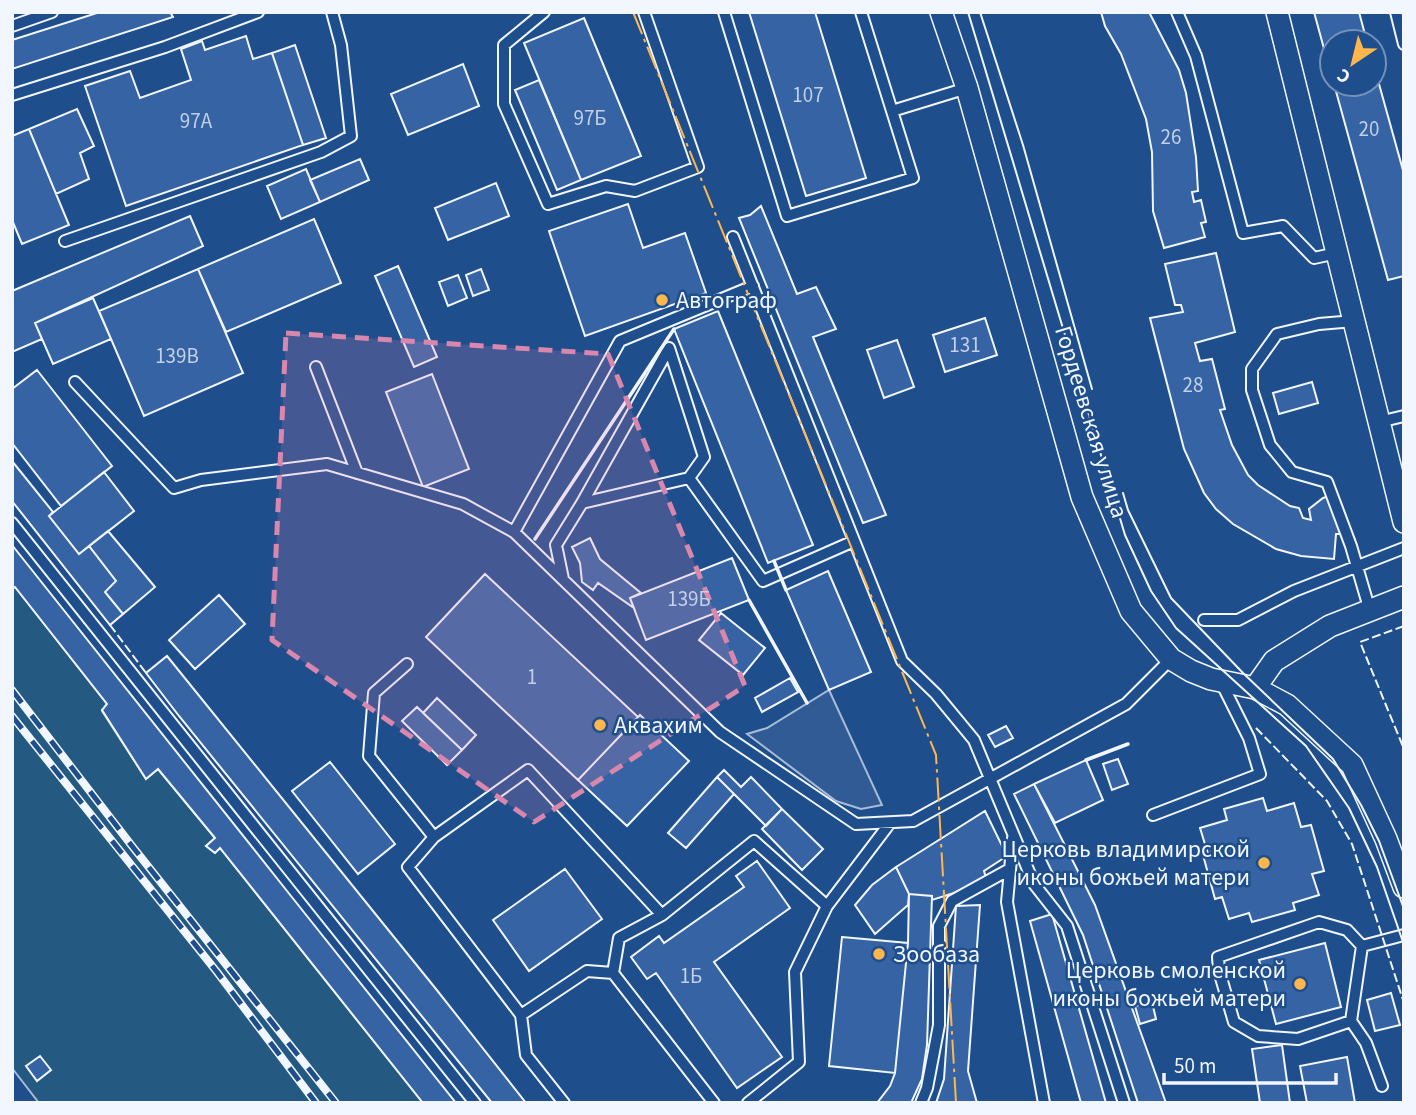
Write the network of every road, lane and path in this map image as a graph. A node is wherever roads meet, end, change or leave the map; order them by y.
1 (52, 12) edge
2 (258, 12) edge
3 (332, 12) edge
4 (544, 12) edge
5 (644, 12) edge
6 (724, 12) edge
7 (861, 12) edge
8 (941, 12) edge
9 (1177, 12) edge
10 (1277, 12) edge
11 (1396, 12) edge
12 (12, 26) edge
13 (1404, 44) edge
14 (967, 88) junction
15 (12, 95) edge
16 (892, 111) junction
17 (733, 237) dead end
18 (65, 241) dead end
19 (1337, 253) junction
20 (753, 286) junction
21 (1354, 321) junction
22 (316, 367) dead end
23 (75, 382) dead end
24 (1404, 416) edge
25 (1379, 422) junction
26 (357, 473) junction
27 (689, 478) junction
28 (582, 503) junction
29 (1404, 522) edge
30 (12, 523) edge
31 (514, 532) junction
32 (854, 541) junction
33 (1404, 548) edge
34 (1357, 567) junction
35 (564, 581) junction
36 (1404, 597) edge
37 (1370, 611) junction
38 (1204, 620) dead end
39 (1171, 659) junction
40 (407, 664) dead end
41 (1221, 682) junction
42 (1255, 688) junction
43 (989, 780) junction
44 (1153, 815) dead end
45 (890, 822) junction
46 (1013, 835) junction
47 (434, 837) junction
48 (1010, 869) junction
49 (1404, 887) edge
50 (827, 906) junction
51 (662, 915) junction
52 (1404, 935) edge
53 (1362, 946) junction
54 (613, 972) junction
55 (521, 1015) junction
56 (1351, 1021) junction
57 (1382, 1086) dead end
58 (475, 1103) edge
59 (564, 1103) edge
60 (714, 1103) edge
61 (748, 1103) edge
62 (921, 1103) edge
63 (1044, 1103) edge
64 (1124, 1103) edge

1 - 12 lane
2 - 15 lane
3 - 18 lane
4 - 5 lane
6 - 16 lane
7 - 16 lane
8 - 14 street, Гордеевская улица
9 - 19 lane
10 - 19 street
11 - 13 lane
14 - 16 lane
14 - 39 street, Гордеевская улица
17 - 20 lane
19 - 21 street
20 - 31 lane
20 - 32 lane
21 - 25 street
21 - 34 lane
22 - 26 lane
23 - 26 lane
24 - 25 lane
25 - 29 street
26 - 31 lane
27 - 28 lane
27 - 28 lane
27 - 32 lane
28 - 35 lane
30 - 58 lane
31 - 35 lane
32 - 43 lane
33 - 34 lane
34 - 37 lane
34 - 38 lane
35 - 45 lane
36 - 37 street
37 - 42 street
39 - 41 street, Гордеевская улица
39 - 43 lane
40 - 47 lane
41 - 42 street, Гордеевская улица
41 - 44 lane
42 - 49 street, Гордеевская улица
43 - 45 lane
43 - 46 lane
45 - 50 lane
46 - 48 lane
46 - 64 lane
47 - 51 lane
47 - 55 lane
48 - 62 lane
48 - 63 lane
50 - 51 lane
50 - 61 lane
51 - 54 lane
52 - 53 lane
53 - 56 lane
53 - 56 lane
54 - 55 lane
54 - 60 lane
55 - 59 lane
56 - 57 lane

